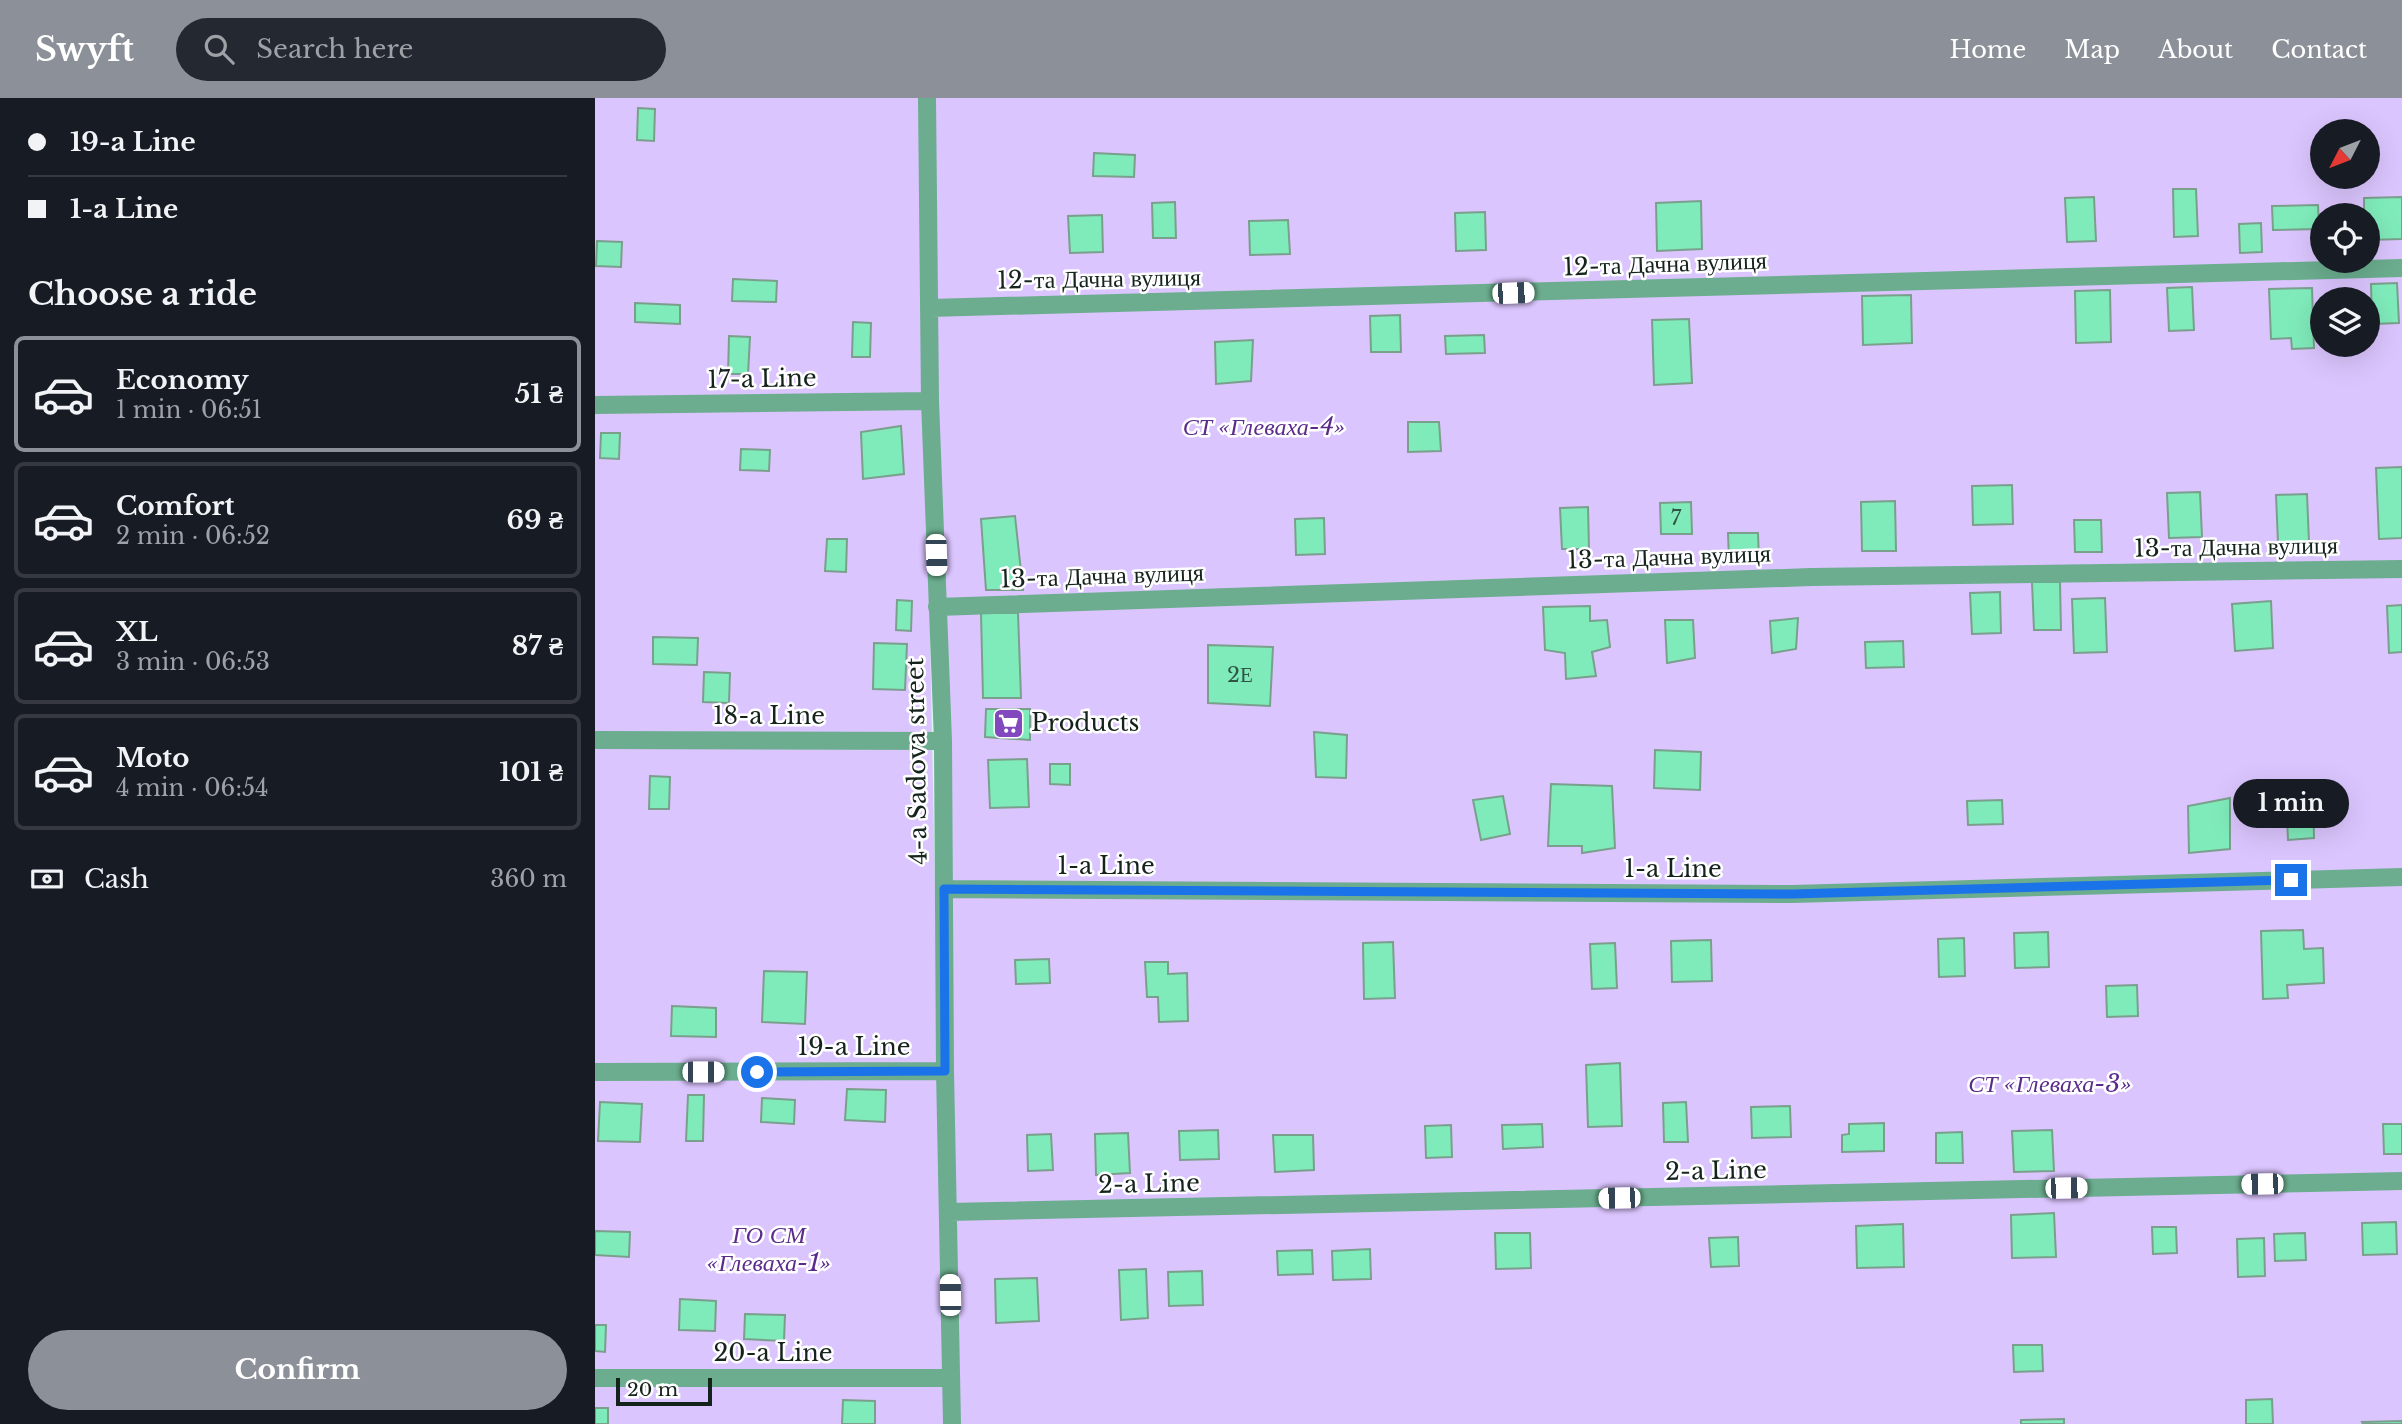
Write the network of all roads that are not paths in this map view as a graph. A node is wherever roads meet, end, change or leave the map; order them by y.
1 (927, 98) edge
2 (2402, 268) edge
3 (930, 308) junction
4 (930, 401) junction
5 (595, 405) edge
6 (2402, 569) edge
7 (937, 607) junction
8 (595, 740) edge
9 (943, 741) junction
10 (2402, 877) edge
11 (944, 889) junction
12 (945, 1071) junction
13 (595, 1072) edge
14 (2402, 1181) edge
15 (948, 1212) junction
16 (595, 1378) edge
17 (951, 1378) junction
18 (952, 1424) edge

1 - 3 street, 4-a Sadova street
2 - 3 street, 12-та Дачна вулиця
3 - 4 street, 4-a Sadova street
4 - 5 street, 17-a Line
4 - 7 street, 4-a Sadova street
6 - 7 street, 13-та Дачна вулиця
7 - 9 street, 4-a Sadova street
8 - 9 street, 18-a Line
9 - 11 street, 4-a Sadova street
10 - 11 street, 1-a Line
11 - 12 street, 4-a Sadova street
12 - 13 street, 19-a Line
12 - 15 street, 4-a Sadova street
14 - 15 street, 2-a Line
15 - 17 street, 4-a Sadova street
16 - 17 street, 20-a Line
17 - 18 street, 4-a Sadova street

